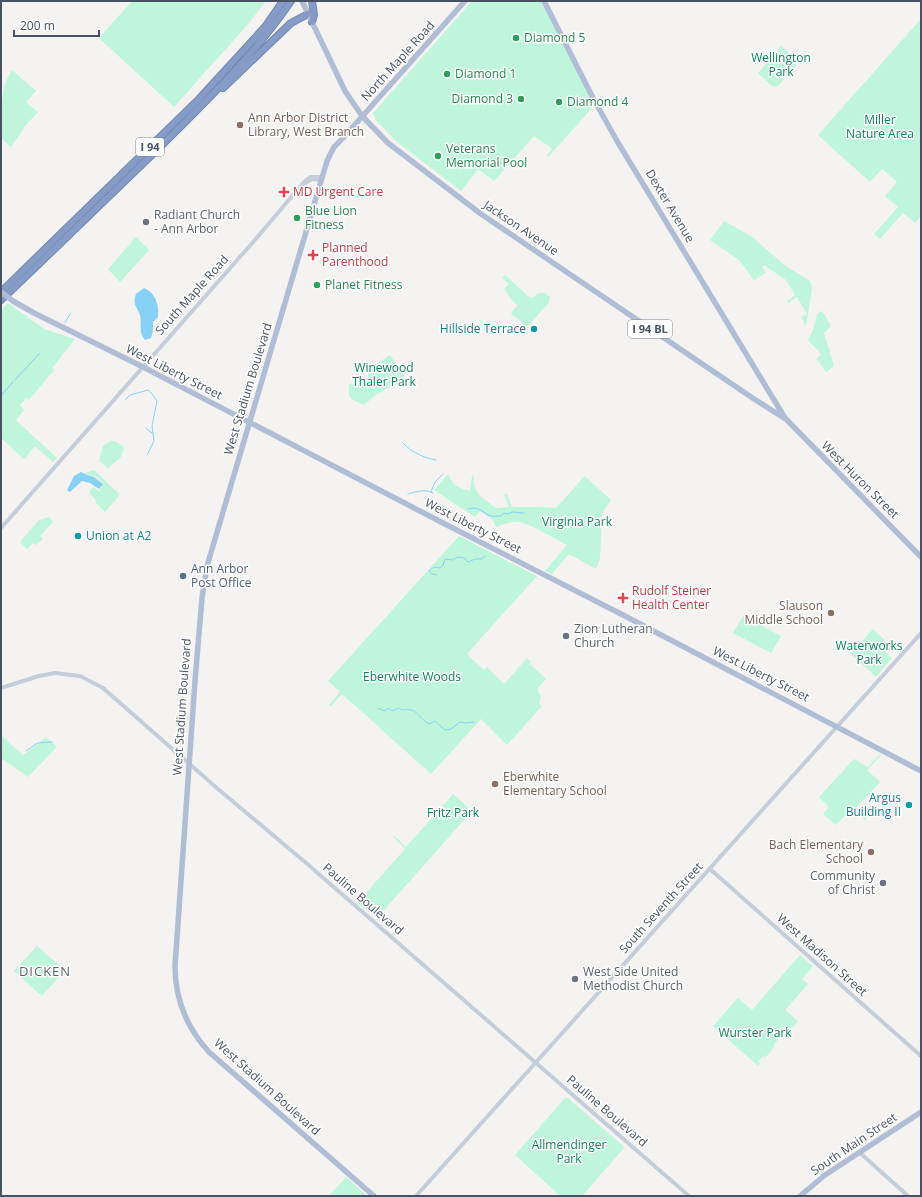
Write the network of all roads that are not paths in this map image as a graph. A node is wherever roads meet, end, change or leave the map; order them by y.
1 (284, 1) edge
2 (291, 1) edge
3 (302, 1) edge
4 (312, 1) edge
5 (465, 1) edge
6 (544, 1) edge
7 (308, 14) junction
8 (312, 22) junction
9 (196, 111) junction
10 (362, 116) junction
11 (321, 178) junction
12 (1, 292) edge
13 (1, 300) edge
14 (143, 367) junction
15 (775, 401) junction
16 (767, 407) junction
17 (785, 418) junction
18 (250, 423) junction
19 (1, 528) edge
20 (921, 557) edge
21 (921, 633) edge
22 (1, 688) edge
23 (837, 726) junction
24 (189, 763) junction
25 (921, 771) edge
26 (710, 868) junction
27 (921, 1056) edge
28 (536, 1063) junction
29 (921, 1112) edge
30 (859, 1152) junction
31 (374, 1196) edge
32 (416, 1196) edge
33 (689, 1196) edge
34 (800, 1196) edge
35 (908, 1196) edge

1 - 12 highway, I 94
2 - 9 highway, I 94
3 - 7 main road, Jackson Avenue / I 94 BL
4 - 8 highway
5 - 10 main road, North Maple Road
6 - 15 main road, Dexter Avenue
7 - 8 main road, Jackson Avenue / I 94 BL
7 - 9 highway
8 - 10 main road, Jackson Avenue / I 94 BL
9 - 13 highway, I 94
10 - 11 main road, West Stadium Boulevard
10 - 16 main road, Jackson Avenue / I 94 BL
11 - 14 street, South Maple Road
11 - 18 main road, West Stadium Boulevard
12 - 14 main road, West Liberty Street, bridge
14 - 18 main road, West Liberty Street
14 - 19 street, South Maple Road
15 - 16 main road
15 - 17 main road, Dexter Avenue
16 - 17 main road, Jackson Avenue / I 94 BL
17 - 20 main road, West Huron Street / I 94 BL
18 - 23 main road, West Liberty Street
18 - 24 main road, West Stadium Boulevard
21 - 23 street, South Seventh Street
22 - 24 street, Pauline Boulevard
23 - 25 main road, West Liberty Street
23 - 26 street, South Seventh Street
24 - 28 street, Pauline Boulevard
24 - 31 main road, West Stadium Boulevard
26 - 27 street, West Madison Street
26 - 28 street, South Seventh Street
28 - 32 street, South Seventh Street
28 - 33 street, Pauline Boulevard
29 - 30 main road, South Main Street
30 - 34 main road, South Main Street
30 - 35 street

